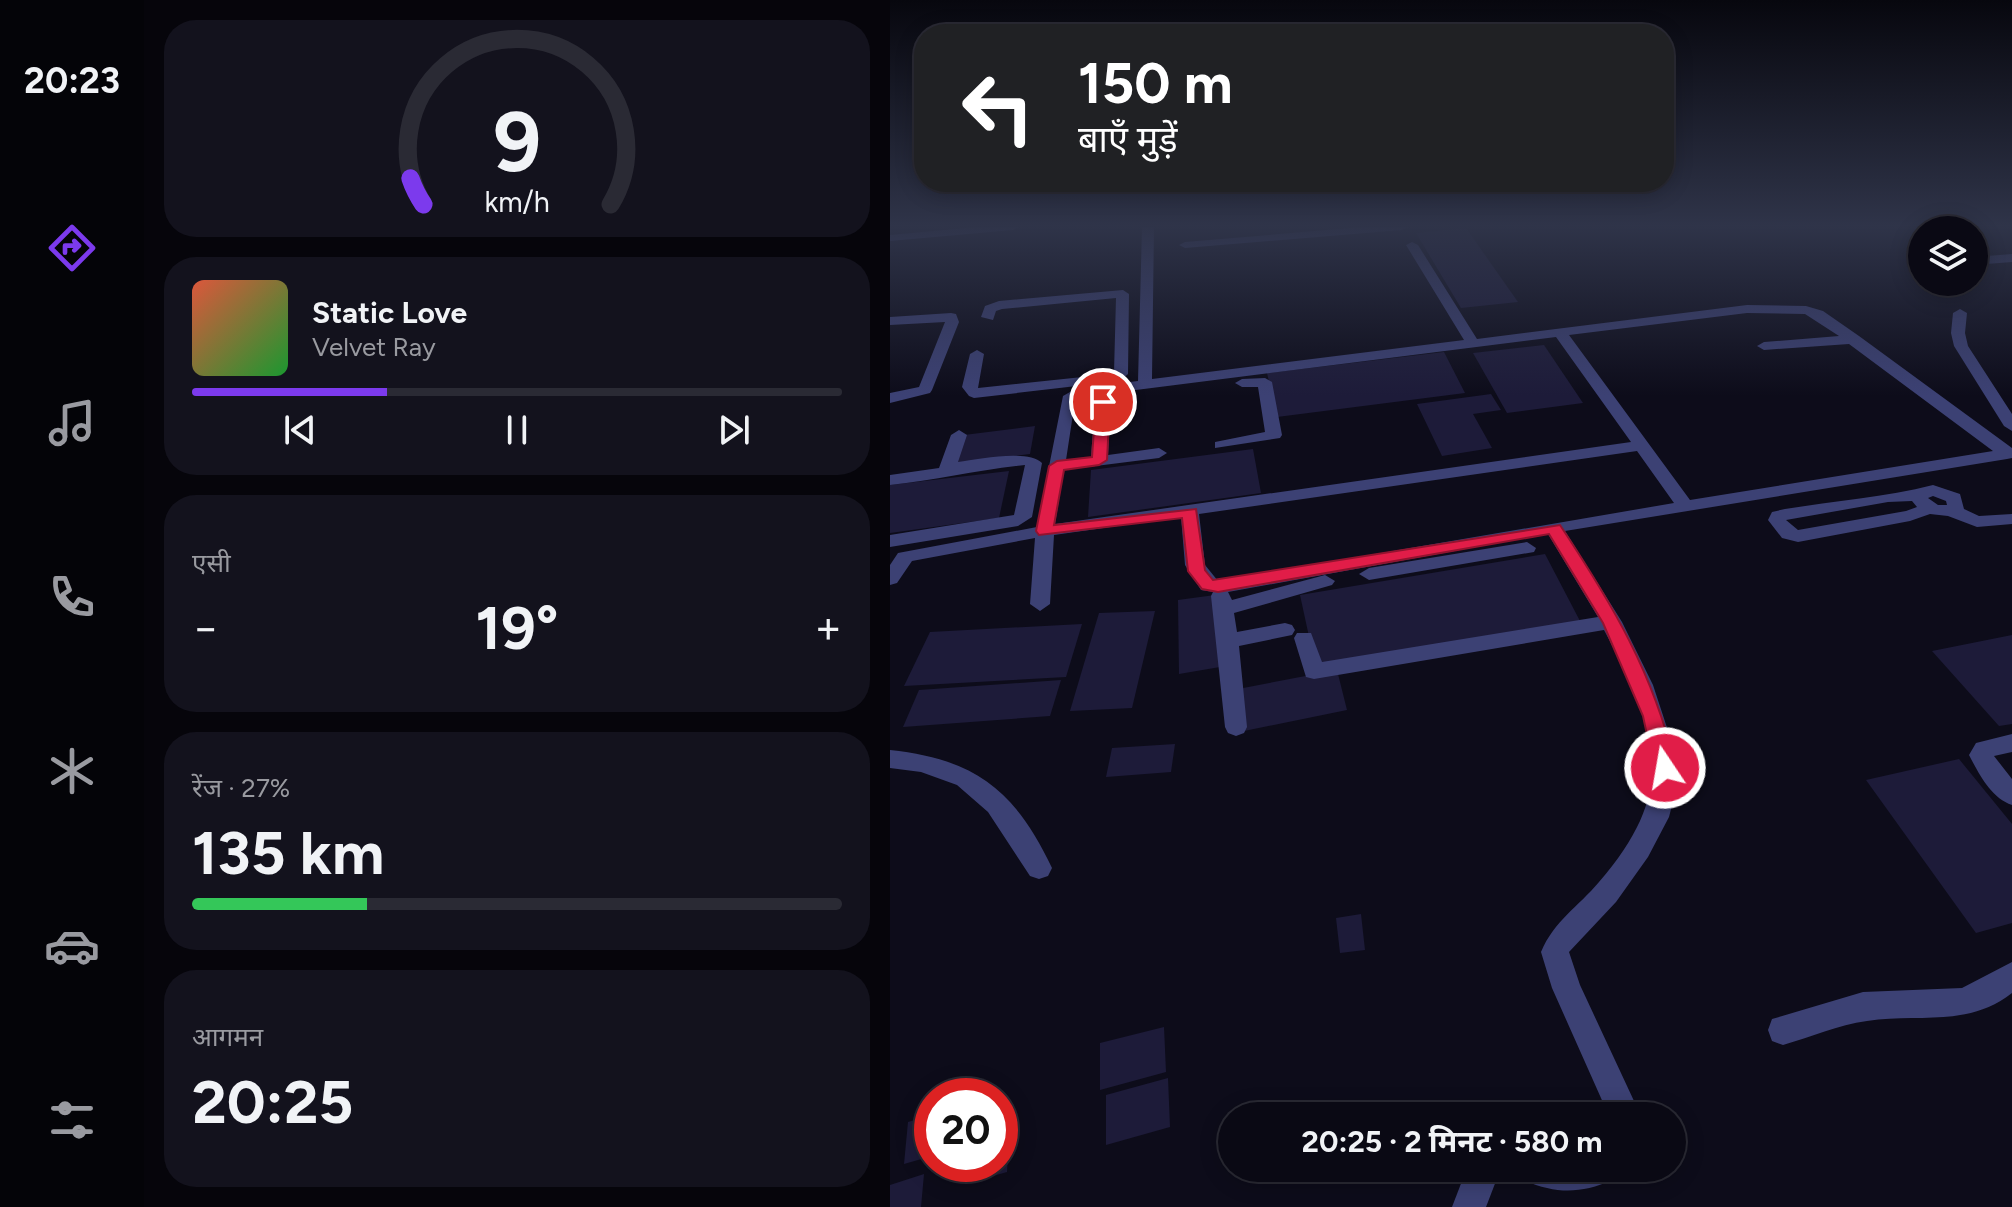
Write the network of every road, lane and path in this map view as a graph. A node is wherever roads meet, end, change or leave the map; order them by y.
1 (1147, 283) edge
2 (1436, 283) edge
3 (1146, 310) junction
4 (1123, 312) junction
5 (1960, 313) dead end
6 (988, 317) dead end
7 (890, 321) edge
8 (1561, 334) junction
9 (1854, 339) junction
10 (1473, 344) junction
11 (1764, 346) dead end
12 (1145, 348) junction
13 (1122, 351) junction
14 (977, 354) dead end
15 (1249, 377) junction
16 (1145, 384) junction
17 (1201, 388) dead end
18 (1174, 389) dead end
19 (890, 398) edge
20 (2012, 426) edge
21 (959, 435) dead end
22 (1221, 445) dead end
23 (1643, 445) junction
24 (1159, 453) dead end
25 (2010, 453) edge
26 (1099, 460) junction
27 (1057, 466) junction
28 (947, 470) junction
29 (1906, 472) junction
30 (890, 480) edge
31 (1925, 498) junction
32 (1686, 507) junction
33 (1190, 512) junction
34 (2012, 519) edge
35 (1554, 529) junction
36 (1045, 531) junction
37 (890, 541) edge
38 (1527, 548) dead end
39 (890, 579) edge
40 (1218, 587) junction
41 (1040, 604) dead end
42 (1224, 608) junction
43 (1612, 622) junction
44 (1228, 641) junction
45 (1236, 727) dead end
46 (2012, 743) edge
47 (890, 759) edge
48 (2012, 795) edge
49 (1039, 868) dead end
50 (2012, 976) edge
51 (1783, 1030) dead end
52 (1619, 1102) edge
53 (1479, 1182) edge
54 (1469, 1207) edge

1 - 3 street
2 - 10 street
3 - 4 street
3 - 12 street
4 - 6 street
4 - 13 street
5 - 20 street
7 - 19 street
8 - 9 street
8 - 10 street
8 - 23 street
9 - 11 street
9 - 25 street
10 - 15 street
12 - 13 street
12 - 16 street
13 - 14 street
15 - 16 street
15 - 17 street
15 - 22 street
16 - 27 street
18 - 26 street
21 - 28 street
23 - 32 street
23 - 33 street
24 - 26 street
25 - 29 street
26 - 27 street
27 - 36 street
28 - 30 street
28 - 37 street
29 - 31 street
29 - 32 street
31 - 31 street
31 - 34 street
32 - 35 street
33 - 36 street
33 - 40 street
35 - 40 street
35 - 43 street
36 - 39 street
36 - 41 street
38 - 42 street
40 - 42 street
42 - 44 street
43 - 44 street
43 - 52 street
44 - 45 street
46 - 48 street
47 - 49 street
50 - 51 street
53 - 54 street

